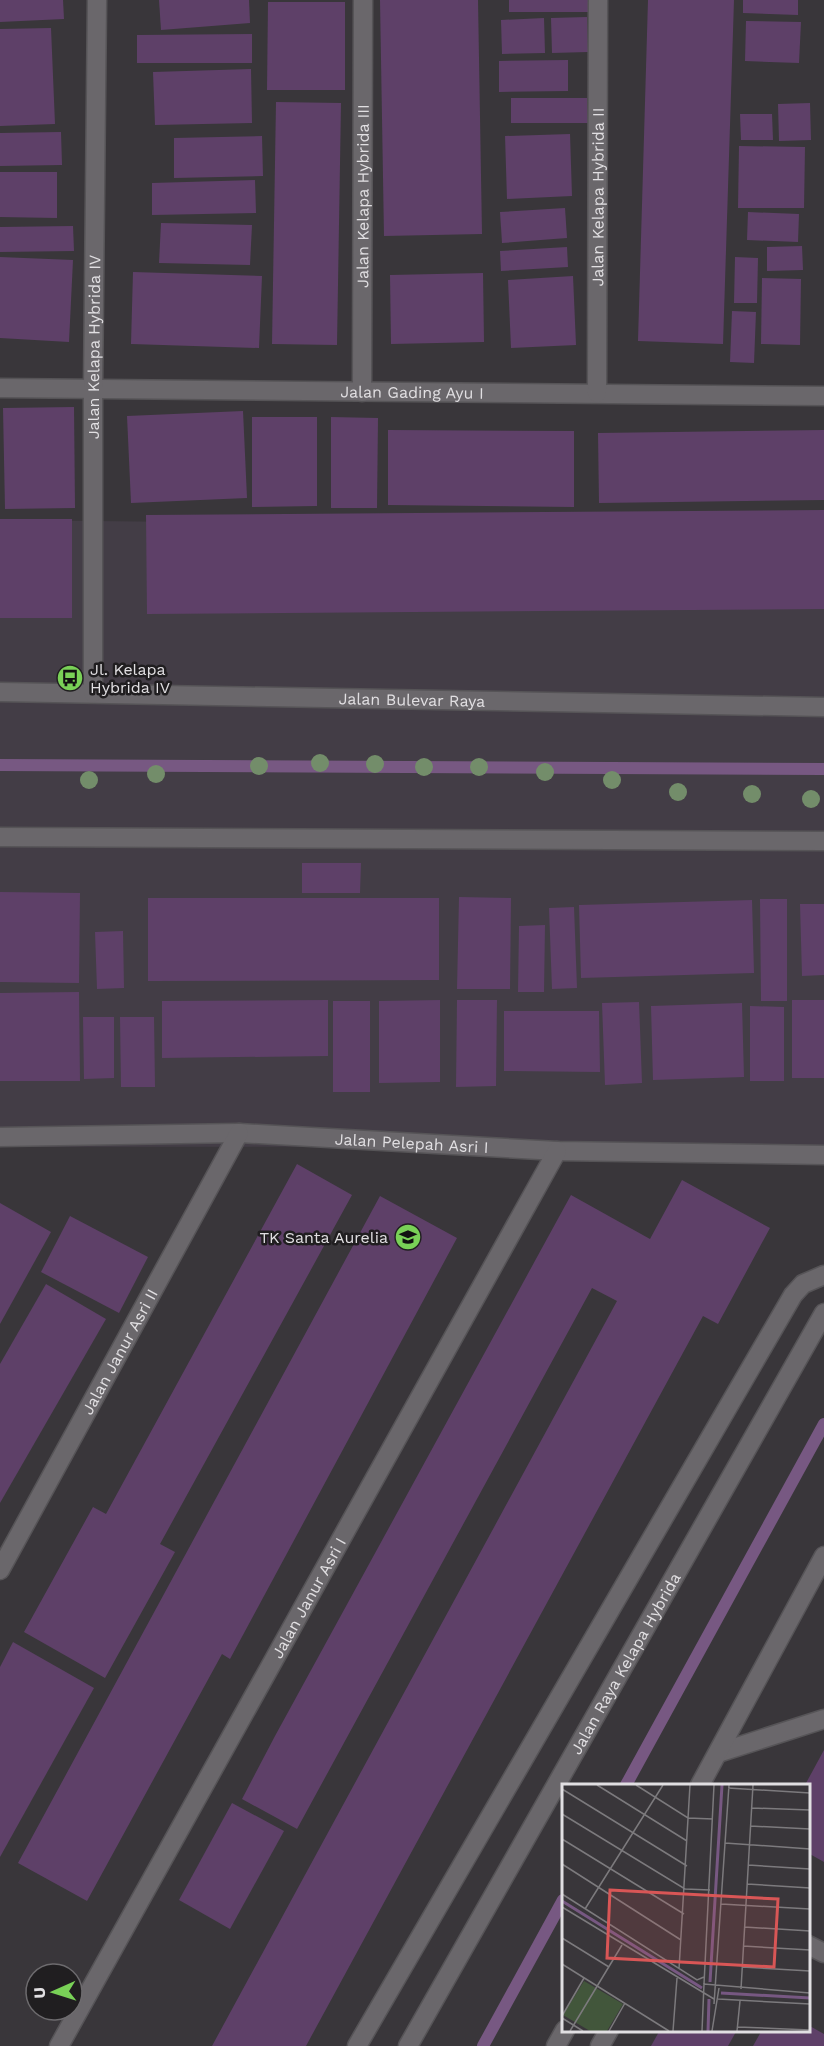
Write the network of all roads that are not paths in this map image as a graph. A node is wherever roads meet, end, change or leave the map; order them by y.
1 (97, 0) edge
2 (363, 0) edge
3 (598, 0) edge
4 (0, 388) edge
5 (93, 389) junction
6 (362, 392) junction
7 (597, 393) junction
8 (824, 396) edge
9 (0, 692) edge
10 (93, 693) junction
11 (824, 707) edge
12 (0, 837) edge
13 (824, 841) edge
14 (239, 1133) junction
15 (0, 1137) edge
16 (557, 1151) junction
17 (824, 1155) edge
18 (824, 1275) edge
19 (824, 1313) edge
20 (824, 1557) edge
21 (0, 1570) edge
22 (824, 1719) edge
23 (718, 1753) junction
24 (701, 1784) edge
25 (809, 1946) edge
26 (824, 1953) edge
27 (564, 2031) edge
28 (608, 2031) edge
29 (59, 2046) edge
30 (357, 2046) edge
31 (408, 2046) edge
32 (556, 2046) edge
33 (600, 2046) edge

1 - 5 street, Jalan Kelapa Hybrida IV
2 - 6 street, Jalan Kelapa Hybrida III
3 - 7 street, Jalan Kelapa Hybrida II
4 - 5 street, Jalan Gading Ayu I
5 - 6 street, Jalan Gading Ayu I
5 - 10 street, Jalan Kelapa Hybrida IV
6 - 7 street, Jalan Gading Ayu I
7 - 8 street, Jalan Gading Ayu I
9 - 10 street, Jalan Bulevar Raya
10 - 11 street, Jalan Bulevar Raya
12 - 13 street
14 - 15 street, Jalan Pelepah Asri I
14 - 16 street, Jalan Pelepah Asri I
14 - 21 street, Jalan Janur Asri II
16 - 17 street, Jalan Pelepah Asri I
16 - 29 street, Jalan Janur Asri I
18 - 30 street
19 - 31 street, Jalan Raya Kelapa Hybrida
20 - 23 street
22 - 23 street
23 - 24 street
25 - 26 street
27 - 32 street
28 - 33 street

